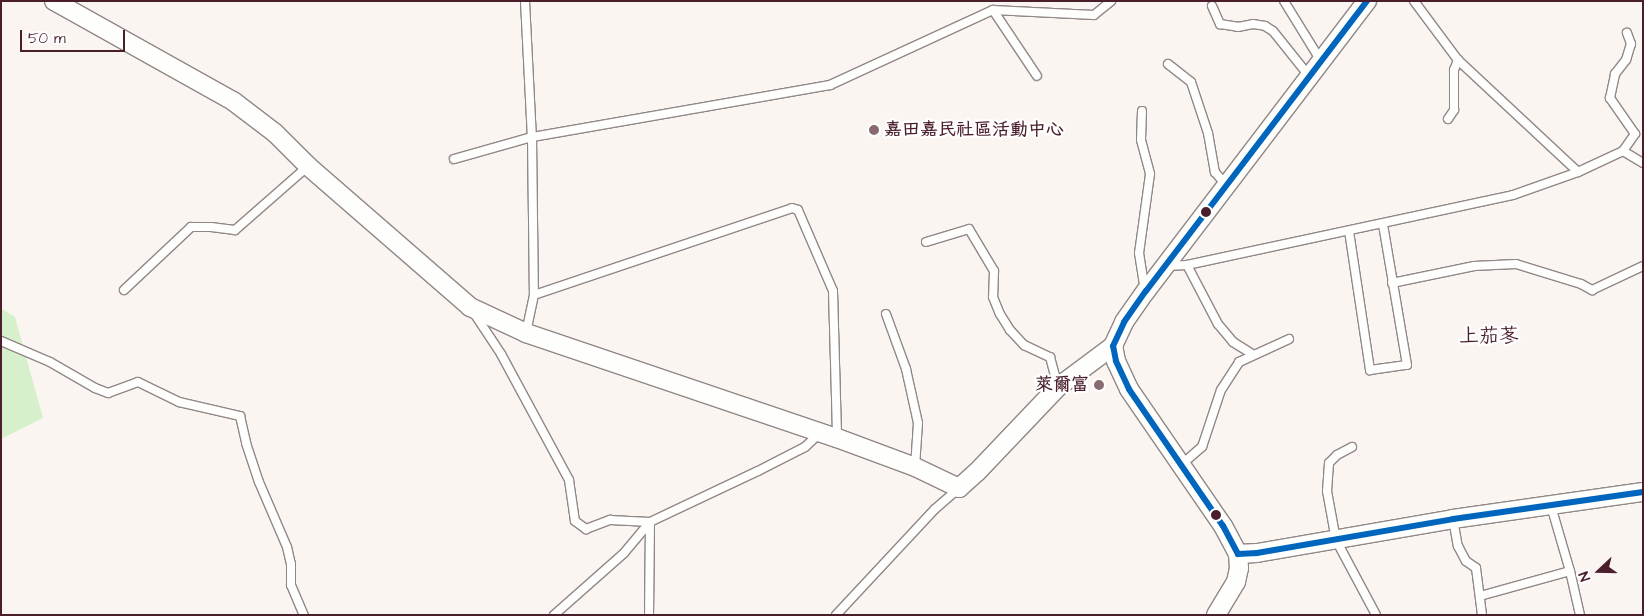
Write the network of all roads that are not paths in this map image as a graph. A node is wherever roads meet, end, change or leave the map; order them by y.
1 (54, 1) edge
2 (524, 1) edge
3 (1111, 1) edge
4 (1284, 1) edge
5 (1367, 1) edge
6 (1424, 1) edge
7 (1415, 4) edge
8 (1212, 6) dead end
9 (993, 10) junction
10 (1627, 33) dead end
11 (1458, 60) junction
12 (1322, 62) junction
13 (1168, 64) dead end
14 (1038, 76) dead end
15 (1311, 77) junction
16 (1142, 111) dead end
17 (1448, 119) dead end
18 (532, 136) junction
19 (1623, 151) junction
20 (454, 159) dead end
21 (1643, 163) edge
22 (308, 166) junction
23 (1578, 172) junction
24 (1228, 186) junction
25 (1383, 224) junction
26 (1349, 231) junction
27 (926, 242) dead end
28 (1187, 265) junction
29 (1166, 266) junction
30 (1643, 266) edge
31 (1392, 283) junction
32 (124, 290) dead end
33 (1146, 291) junction
34 (534, 295) junction
35 (470, 307) junction
36 (886, 314) dead end
37 (526, 333) junction
38 (1289, 339) dead end
39 (1, 341) edge
40 (1113, 346) junction
41 (1252, 354) junction
42 (1058, 387) junction
43 (820, 432) junction
44 (837, 438) junction
45 (1352, 447) dead end
46 (1181, 465) junction
47 (915, 467) junction
48 (958, 488) junction
49 (1643, 492) edge
50 (1551, 506) junction
51 (1453, 519) junction
52 (650, 522) junction
53 (1336, 540) junction
54 (1238, 554) junction
55 (1570, 570) junction
56 (1480, 596) junction
57 (304, 615) edge
58 (554, 615) edge
59 (649, 615) edge
60 (836, 615) edge
61 (1216, 615) edge
62 (1376, 615) edge
63 (1482, 615) edge
64 (1580, 615) edge

1 - 22 street
2 - 18 lane
3 - 9 lane
4 - 12 lane
5 - 12 street
6 - 7 lane
7 - 11 lane
8 - 15 lane
9 - 14 lane
9 - 18 lane
10 - 19 lane
11 - 17 lane
11 - 23 lane
12 - 15 street
13 - 24 lane
15 - 24 street
16 - 33 lane
18 - 20 lane
18 - 34 lane
19 - 21 lane
19 - 23 lane
22 - 32 lane
22 - 35 street
23 - 25 lane
24 - 29 street
25 - 26 lane
25 - 31 lane
26 - 28 lane
26 - 31 lane
27 - 42 lane
28 - 29 lane
28 - 41 lane
29 - 33 street
30 - 31 lane
33 - 40 street
34 - 37 lane
34 - 44 lane
35 - 37 street
35 - 52 lane
36 - 47 lane
37 - 43 street
38 - 41 lane
39 - 57 lane
40 - 42 street
40 - 46 street
41 - 46 lane
42 - 48 street
43 - 44 street
43 - 52 lane
44 - 47 street
45 - 53 lane
46 - 54 street
47 - 48 street
48 - 60 lane
49 - 50 street
50 - 51 street
50 - 55 lane
51 - 53 street
51 - 56 lane
52 - 58 lane
52 - 59 lane
53 - 54 street
53 - 62 lane
54 - 61 street
55 - 56 lane
55 - 64 lane
56 - 63 lane

